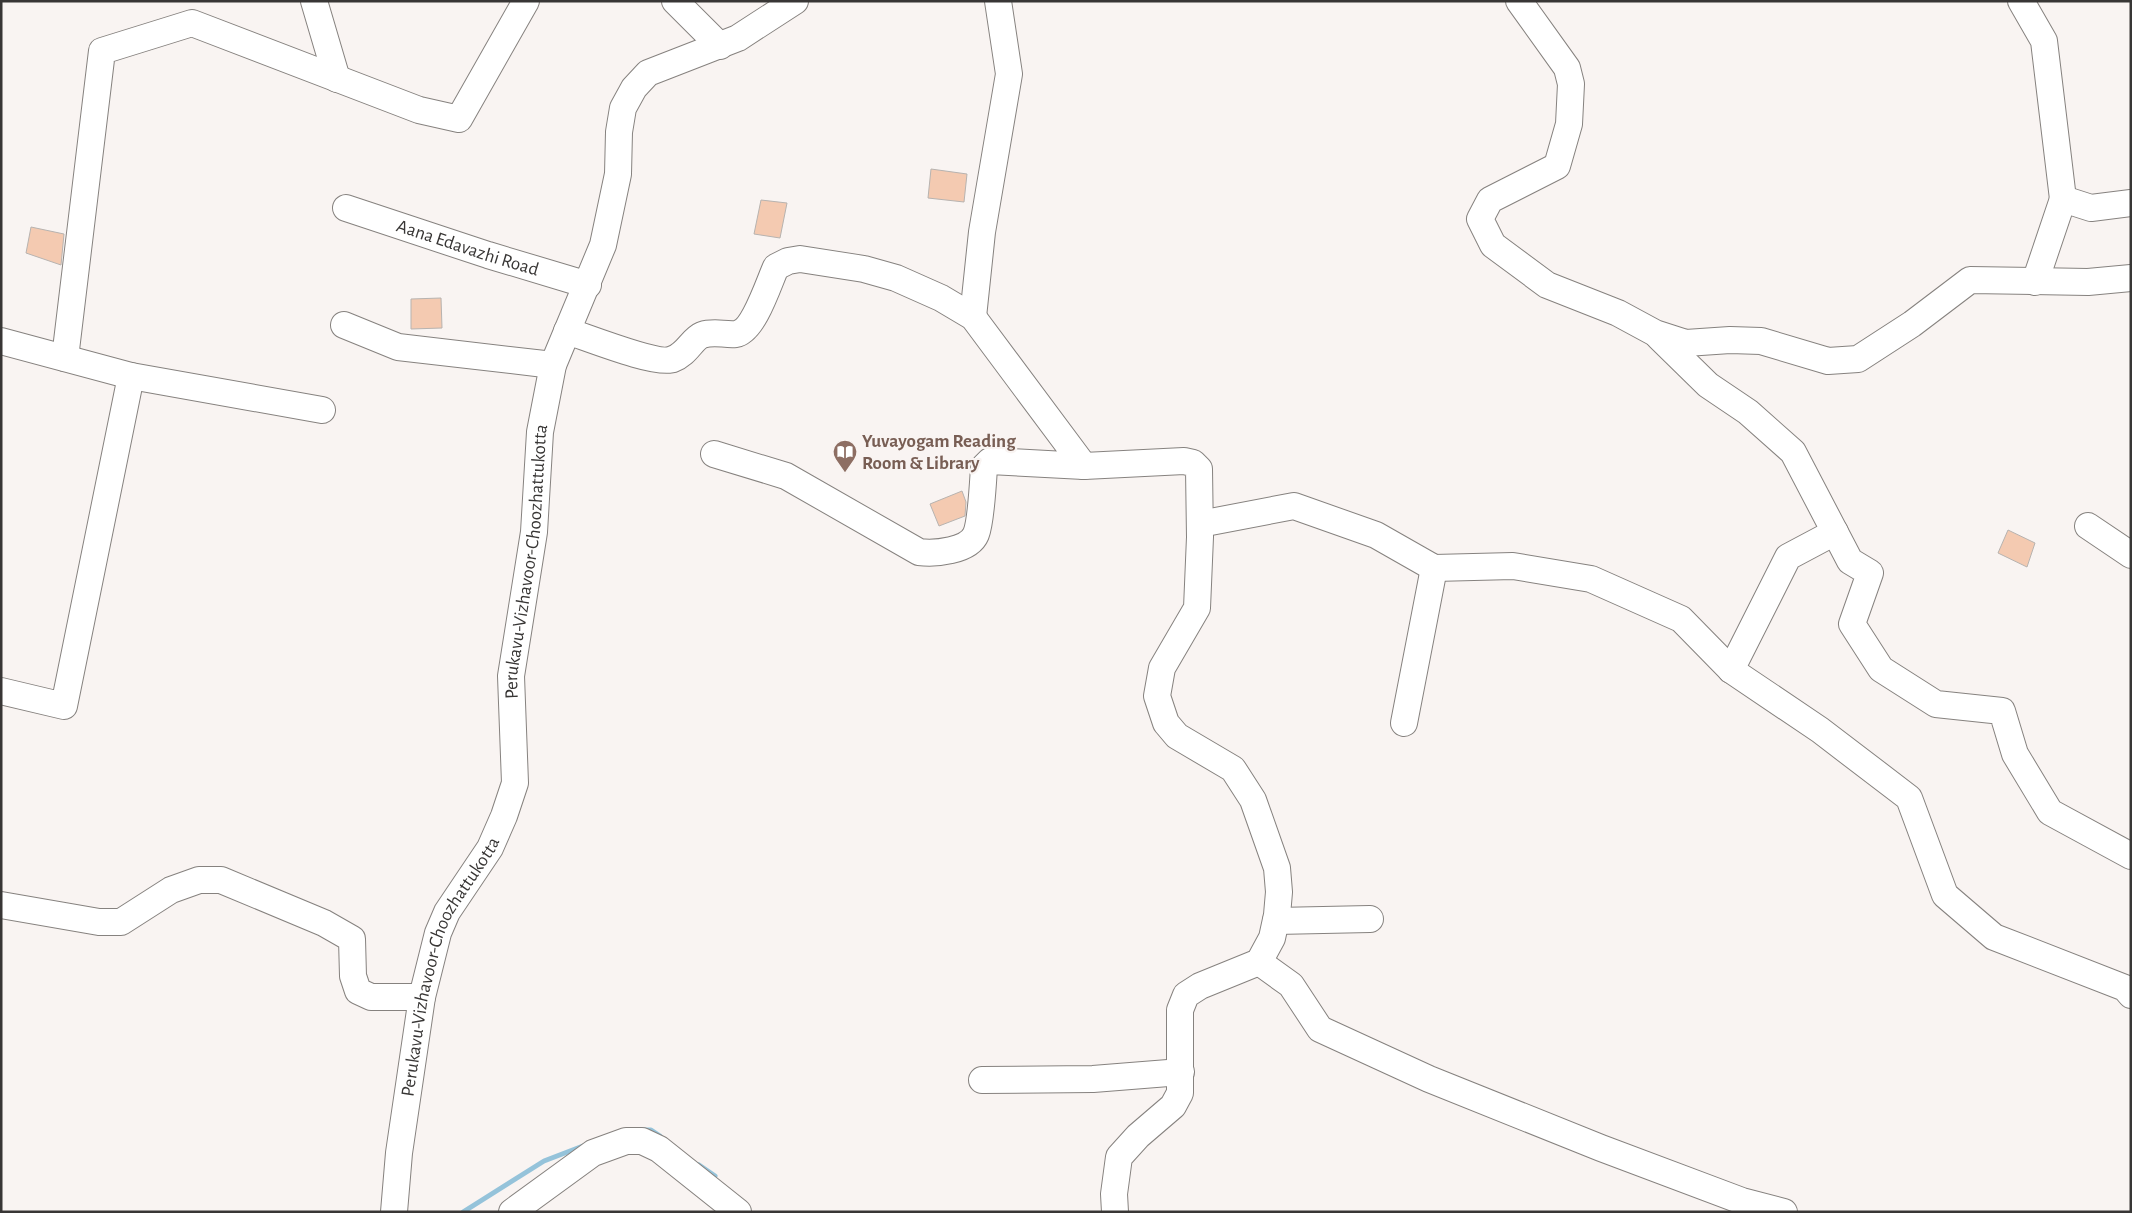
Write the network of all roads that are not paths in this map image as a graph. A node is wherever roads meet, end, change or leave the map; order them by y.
1 (314, 1) edge
2 (526, 1) edge
3 (675, 1) edge
4 (795, 1) edge
5 (998, 1) edge
6 (1518, 1) edge
7 (2021, 1) edge
8 (720, 46) junction
9 (337, 79) junction
10 (2063, 199) junction
11 (2131, 203) edge
12 (346, 208) dead end
13 (2131, 278) edge
14 (2035, 282) junction
15 (588, 285) junction
16 (974, 317) junction
17 (344, 326) dead end
18 (567, 331) junction
19 (1655, 333) junction
20 (1, 341) edge
21 (65, 358) junction
22 (553, 365) junction
23 (131, 376) junction
24 (322, 410) dead end
25 (714, 454) dead end
26 (1084, 466) junction
27 (1200, 524) junction
28 (2088, 526) dead end
29 (1835, 532) junction
30 (2131, 555) edge
31 (1434, 568) junction
32 (1731, 670) junction
33 (1, 691) edge
34 (1404, 723) dead end
35 (2131, 856) edge
36 (1, 905) edge
37 (1370, 919) dead end
38 (1276, 921) junction
39 (1259, 962) junction
40 (2131, 995) edge
41 (422, 997) junction
42 (1181, 1072) junction
43 (982, 1080) dead end
44 (394, 1212) edge
45 (512, 1212) edge
46 (738, 1212) edge
47 (1115, 1212) edge
48 (1784, 1212) edge

1 - 9 street
2 - 9 street
3 - 8 street
4 - 8 street, Perukavu-Vizhavoor-Choozhattukotta
5 - 16 street
6 - 19 street
7 - 10 street
8 - 15 street, Perukavu-Vizhavoor-Choozhattukotta
9 - 21 street
10 - 11 street
10 - 14 street
12 - 15 street, Aana Edavazhi Road
13 - 14 street
14 - 19 street
15 - 18 street, Perukavu-Vizhavoor-Choozhattukotta
16 - 18 street
16 - 26 street
17 - 22 street
18 - 22 street, Perukavu-Vizhavoor-Choozhattukotta
19 - 29 street
20 - 21 street
21 - 23 street
22 - 41 street, Perukavu-Vizhavoor-Choozhattukotta
23 - 24 street
23 - 33 street
25 - 26 street
26 - 27 street
27 - 31 street
27 - 38 street
28 - 30 street
29 - 32 street
29 - 35 street
31 - 32 street
31 - 34 street
32 - 40 street
36 - 41 street
37 - 38 street
38 - 39 street
39 - 42 street
39 - 48 street
41 - 44 street, Perukavu-Vizhavoor-Choozhattukotta
42 - 43 street
42 - 47 street
45 - 46 street

